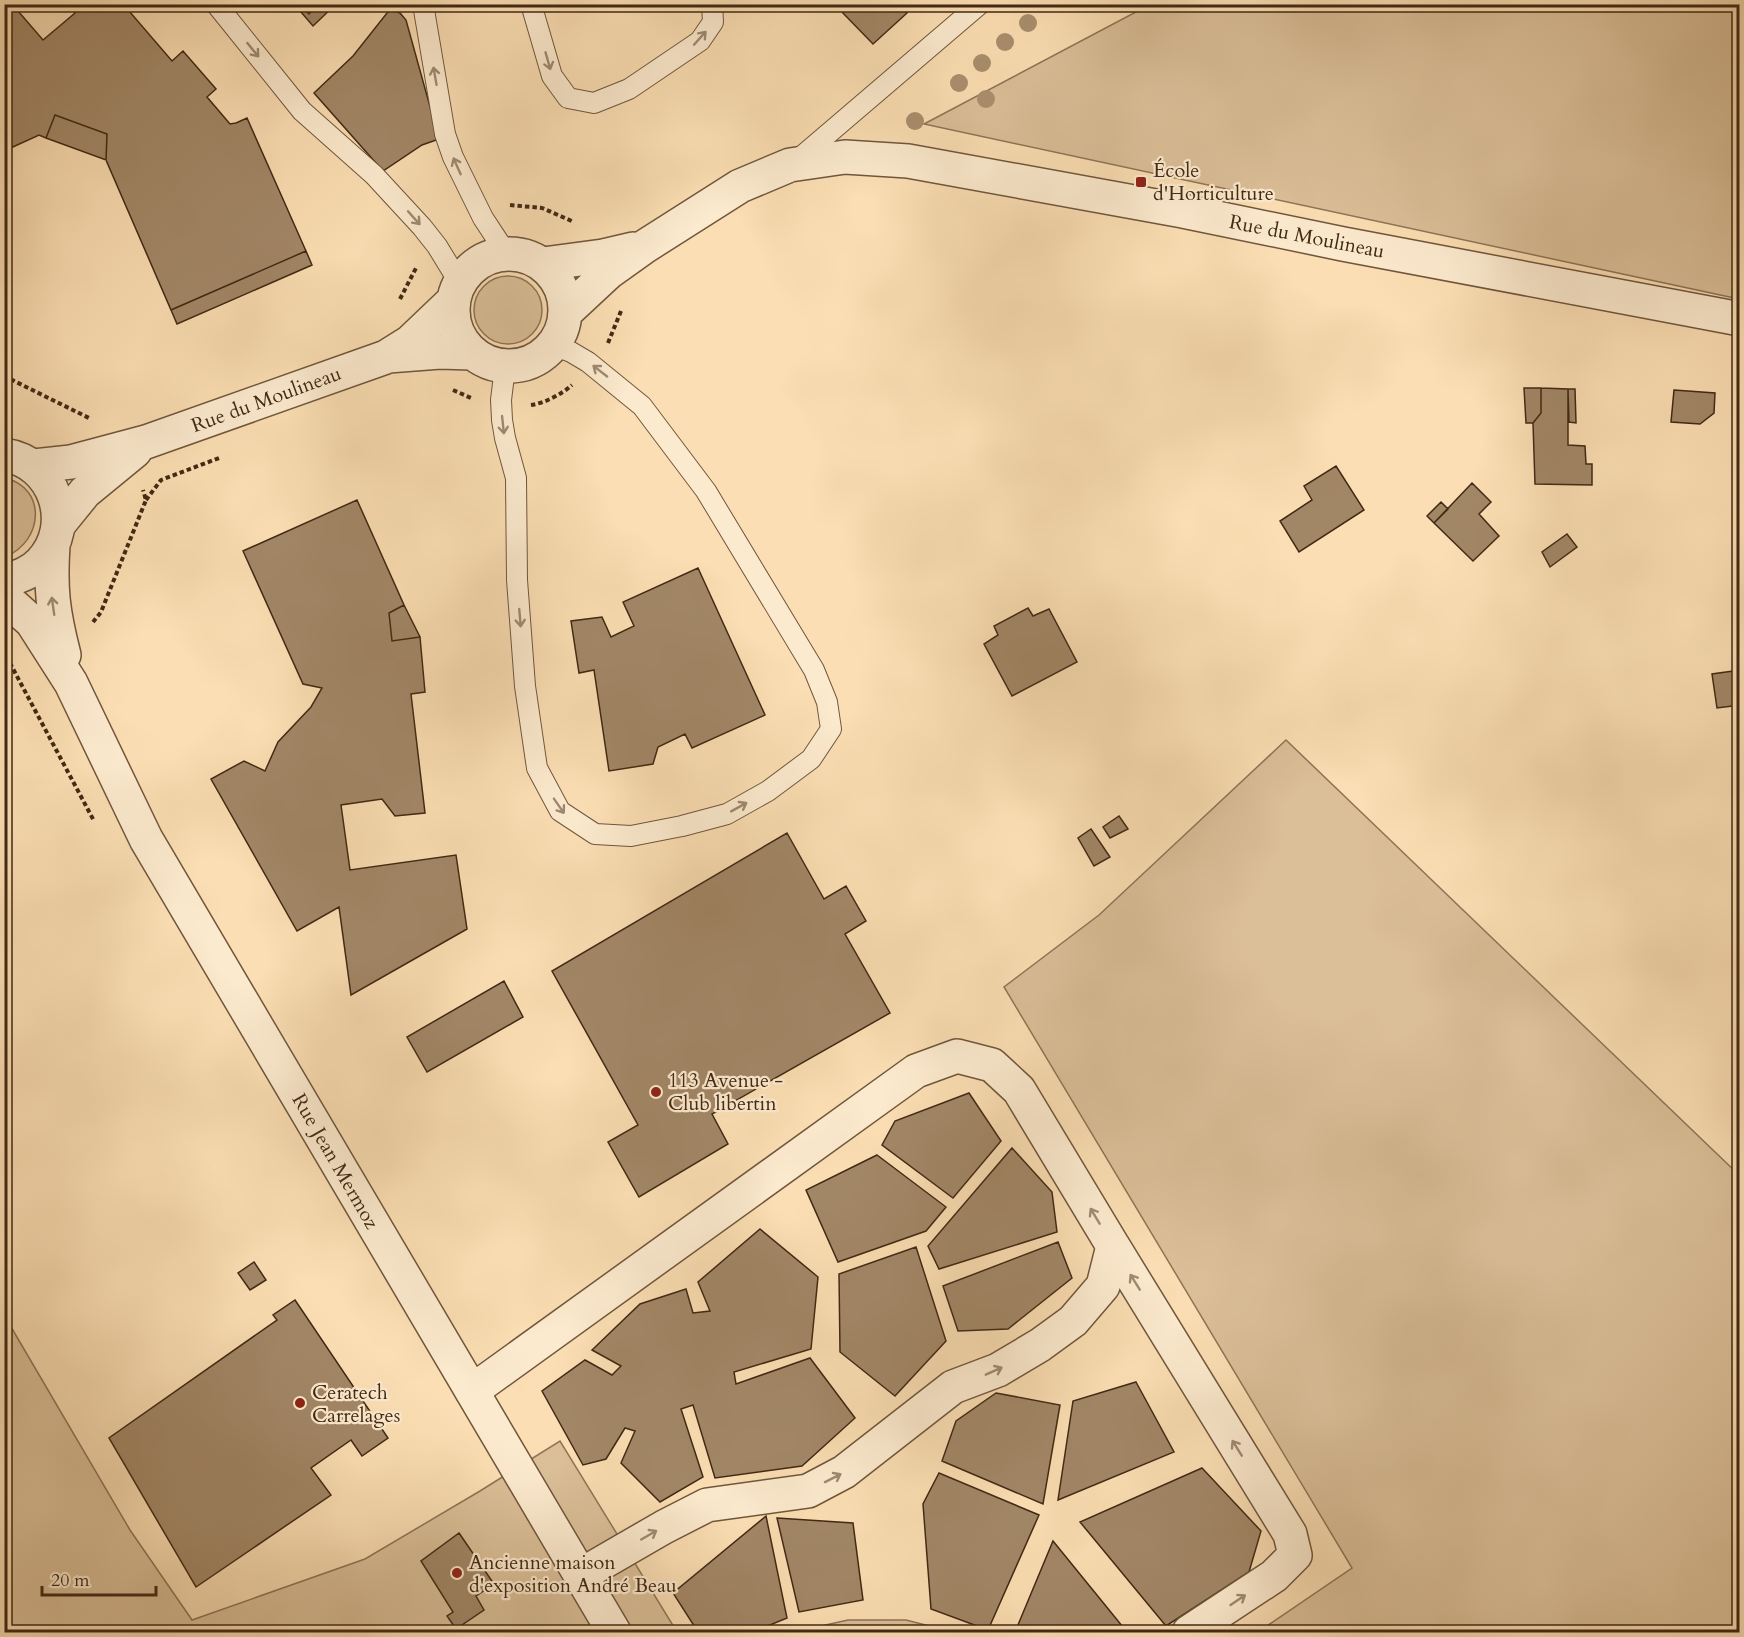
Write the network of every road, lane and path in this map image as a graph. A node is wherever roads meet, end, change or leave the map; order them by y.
1 (216, 4) edge
2 (423, 4) edge
3 (531, 4) edge
4 (711, 4) edge
5 (980, 4) edge
6 (790, 165) junction
7 (644, 247) junction
8 (506, 254) junction
9 (543, 264) junction
10 (456, 292) junction
11 (566, 312) junction
12 (1740, 319) edge
13 (553, 345) junction
14 (471, 352) junction
15 (386, 357) junction
16 (505, 367) junction
17 (146, 442) junction
18 (226, 455) dead end
19 (15, 456) edge
20 (146, 500) dead end
21 (56, 534) junction
22 (4, 581) edge
23 (4, 597) edge
24 (71, 683) junction
25 (1113, 1246) junction
26 (472, 1391) junction
27 (581, 1575) junction
28 (614, 1632) edge
29 (1189, 1632) edge

1 -> 10 lane
8 -> 2 lane
3 -> 4 lane
5 - 6 lane
6 - 7 street, Rue du Moulineau
6 - 12 street, Rue du Moulineau
7 - 9 street, Rue du Moulineau
7 - 11 street, Rue du Moulineau
8 - 9 street
8 - 10 street
9 - 11 street
10 - 14 street
10 - 15 street, Rue du Moulineau
11 - 13 street
13 - 16 street
16 -> 13 lane
14 - 15 street, Rue du Moulineau
14 - 16 street
15 - 17 street, Rue du Moulineau
17 - 19 street, Rue du Moulineau
17 - 21 street, Rue du Moulineau
18 - 20 path
19 - 21 street, Rue Jean Mermoz
21 - 22 street, Rue du Moulineau
24 -> 21 street, Rue Jean Mermoz
23 - 24 street, Rue Jean Mermoz
24 - 26 street, Rue Jean Mermoz
25 -> 26 street
27 -> 25 street
29 -> 25 street
26 - 27 street, Rue Jean Mermoz
27 - 28 street, Rue Jean Mermoz

